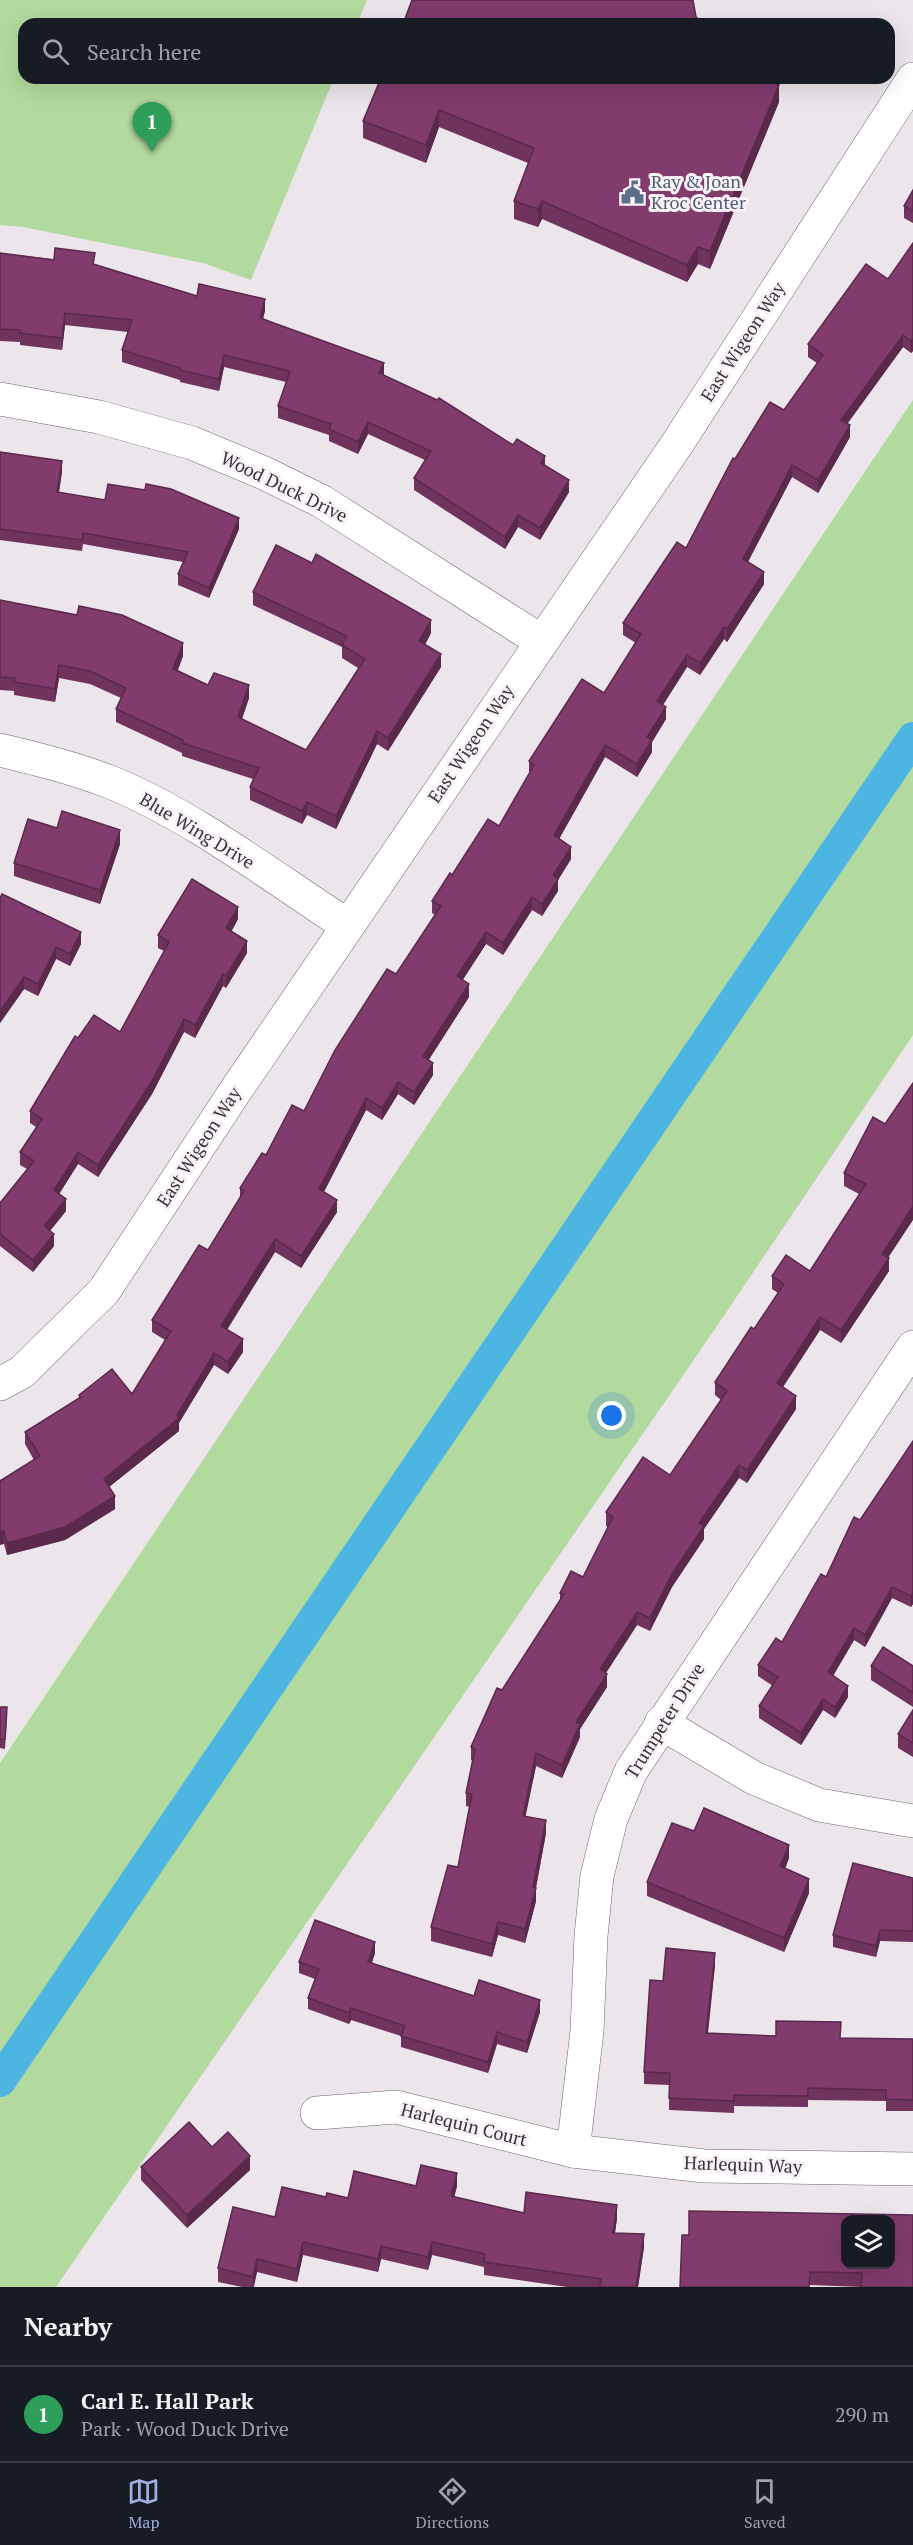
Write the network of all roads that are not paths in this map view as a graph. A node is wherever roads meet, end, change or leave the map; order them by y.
1 (913, 79) edge
2 (0, 399) edge
3 (541, 641) junction
4 (0, 750) edge
5 (348, 926) junction
6 (913, 1347) edge
7 (0, 1384) edge
8 (661, 1723) junction
9 (913, 1821) edge
10 (317, 2113) dead end
11 (573, 2151) junction
12 (913, 2169) edge

1 - 3 street, East Wigeon Way
2 - 3 street, Wood Duck Drive
3 - 5 street, East Wigeon Way
4 - 5 street, Blue Wing Drive
5 - 7 street, East Wigeon Way
6 - 8 street, Trumpeter Drive
8 - 9 street
8 - 11 street, Trumpeter Drive
10 - 11 street, Harlequin Court
11 - 12 street, Harlequin Way

